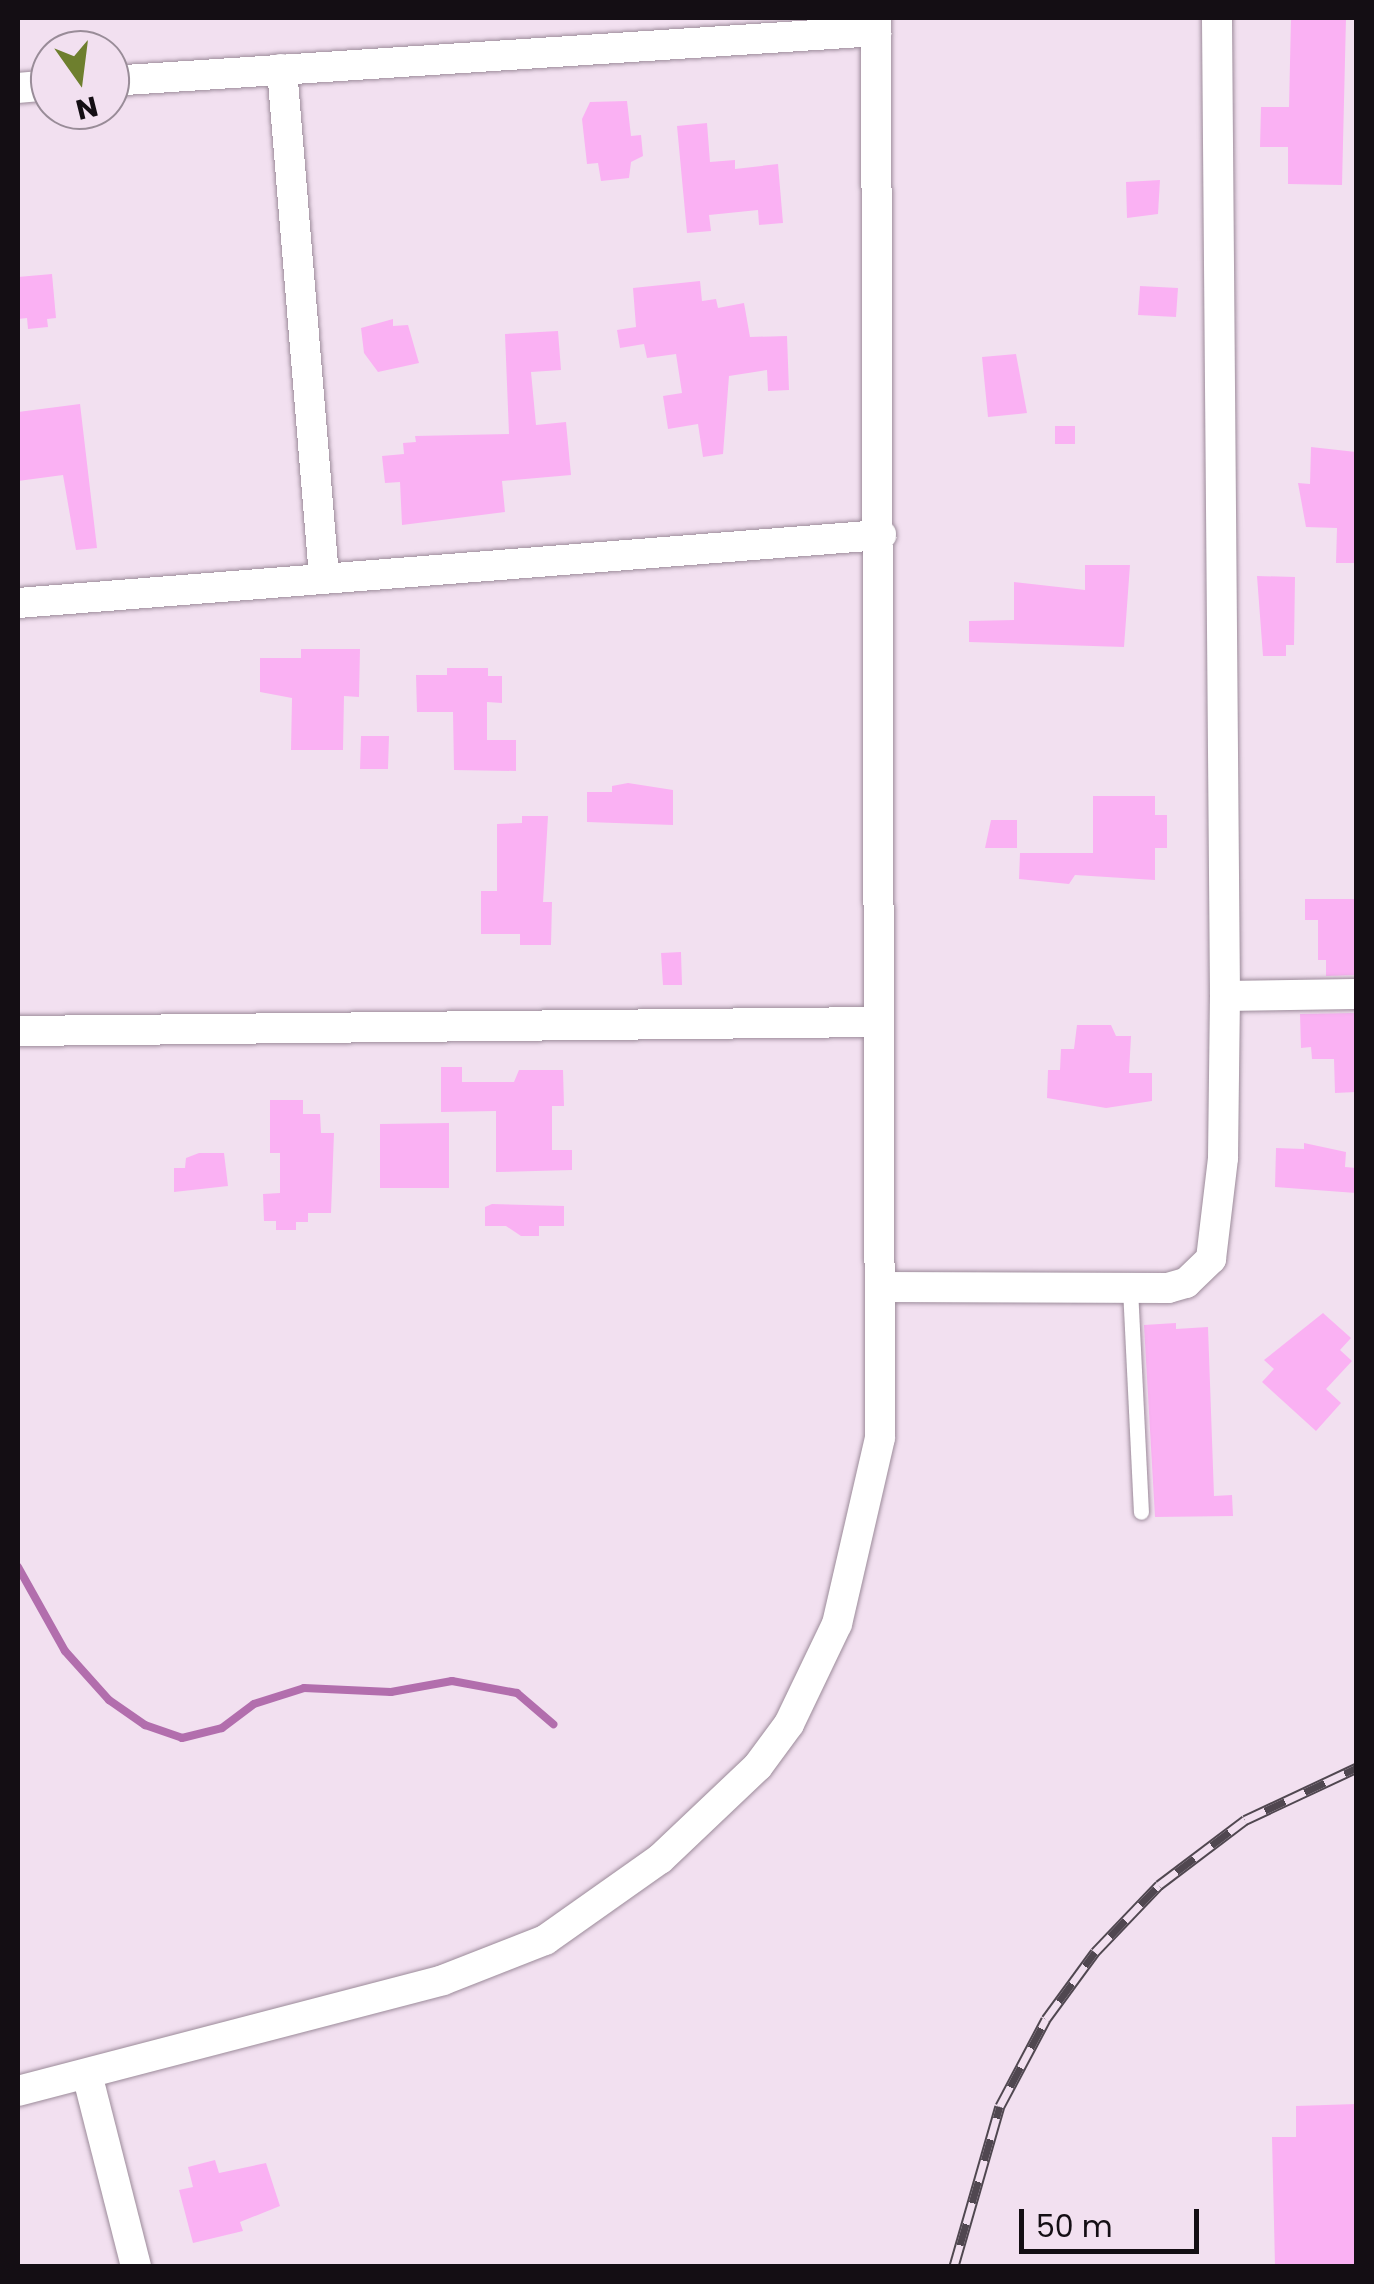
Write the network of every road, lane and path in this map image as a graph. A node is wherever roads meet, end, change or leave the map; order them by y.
1 (1216, 18) edge
2 (876, 24) edge
3 (614, 30) edge
4 (282, 69) junction
5 (130, 80) edge
6 (881, 534) junction
7 (324, 578) junction
8 (18, 603) edge
9 (1356, 994) edge
10 (1224, 996) junction
11 (874, 1022) junction
12 (18, 1031) edge
13 (880, 1288) junction
14 (1130, 1288) junction
15 (1141, 1512) dead end
16 (87, 2074) junction
17 (18, 2091) edge
18 (136, 2266) edge

1 - 10 street
2 - 3 street
2 - 6 street
3 - 4 street
4 - 5 street
4 - 7 street
6 - 7 street
6 - 11 street
7 - 8 street
9 - 10 street
10 - 14 street
11 - 12 street
11 - 13 street
13 - 14 street
13 - 16 street
14 - 15 lane
16 - 17 street
16 - 18 street

